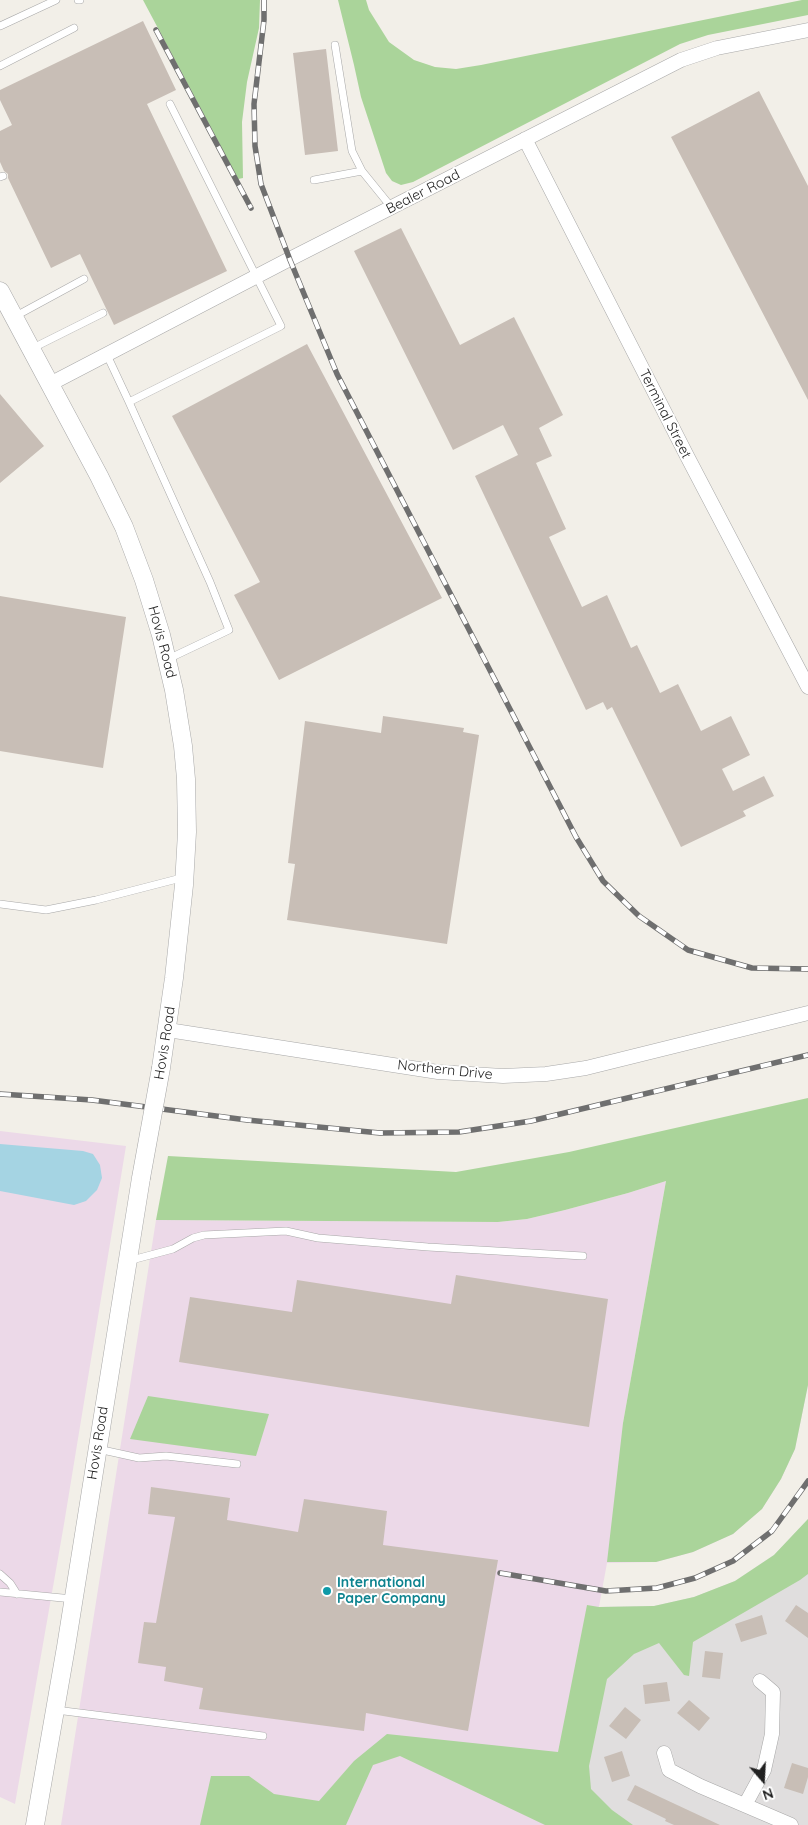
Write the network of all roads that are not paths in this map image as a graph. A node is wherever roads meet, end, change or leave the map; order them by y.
1 (56, 0) edge
2 (0, 26) edge
3 (74, 28) dead end
4 (808, 30) edge
5 (335, 45) dead end
6 (0, 66) edge
7 (170, 104) dead end
8 (524, 139) junction
9 (362, 171) junction
10 (314, 180) dead end
11 (392, 208) junction
12 (256, 277) junction
13 (84, 280) dead end
14 (0, 291) edge
15 (103, 313) dead end
16 (13, 317) junction
17 (31, 349) junction
18 (107, 355) junction
19 (50, 384) junction
20 (129, 402) junction
21 (167, 659) junction
22 (808, 688) edge
23 (185, 876) junction
24 (0, 904) edge
25 (808, 1013) edge
26 (168, 1030) junction
27 (583, 1256) dead end
28 (128, 1261) junction
29 (97, 1449) junction
30 (237, 1464) dead end
31 (0, 1574) edge
32 (0, 1592) edge
33 (17, 1594) junction
34 (73, 1600) junction
35 (760, 1681) dead end
36 (55, 1710) junction
37 (263, 1736) dead end
38 (664, 1753) dead end
39 (745, 1805) junction
40 (35, 1825) edge
41 (791, 1825) edge

1 - 2 lane
3 - 6 lane
4 - 8 street, Bealer Road
5 - 9 lane
7 - 12 lane
8 - 11 street, Bealer Road
8 - 22 street, Terminal Street
9 - 10 lane
9 - 11 lane
11 - 12 street, Bealer Road
12 - 18 street, Bealer Road
12 - 20 lane
13 - 16 lane
14 - 16 street, Hovis Road
15 - 17 lane
16 - 17 street, Hovis Road
17 - 19 street, Hovis Road
18 - 19 street, Bealer Road
18 - 20 lane
19 - 21 street, Hovis Road
20 - 21 lane
21 - 23 street, Hovis Road
23 - 24 lane
23 - 26 street, Hovis Road
25 - 26 street, Northern Drive
26 - 28 street, Hovis Road, bridge
27 - 28 lane
28 - 29 street, Hovis Road
29 - 30 lane
29 - 34 street, Hovis Road
31 - 33 lane
32 - 33 lane
33 - 34 lane
34 - 36 street, Hovis Road
35 - 39 street
36 - 37 lane
36 - 40 street, Hovis Road
38 - 39 street
39 - 41 street

